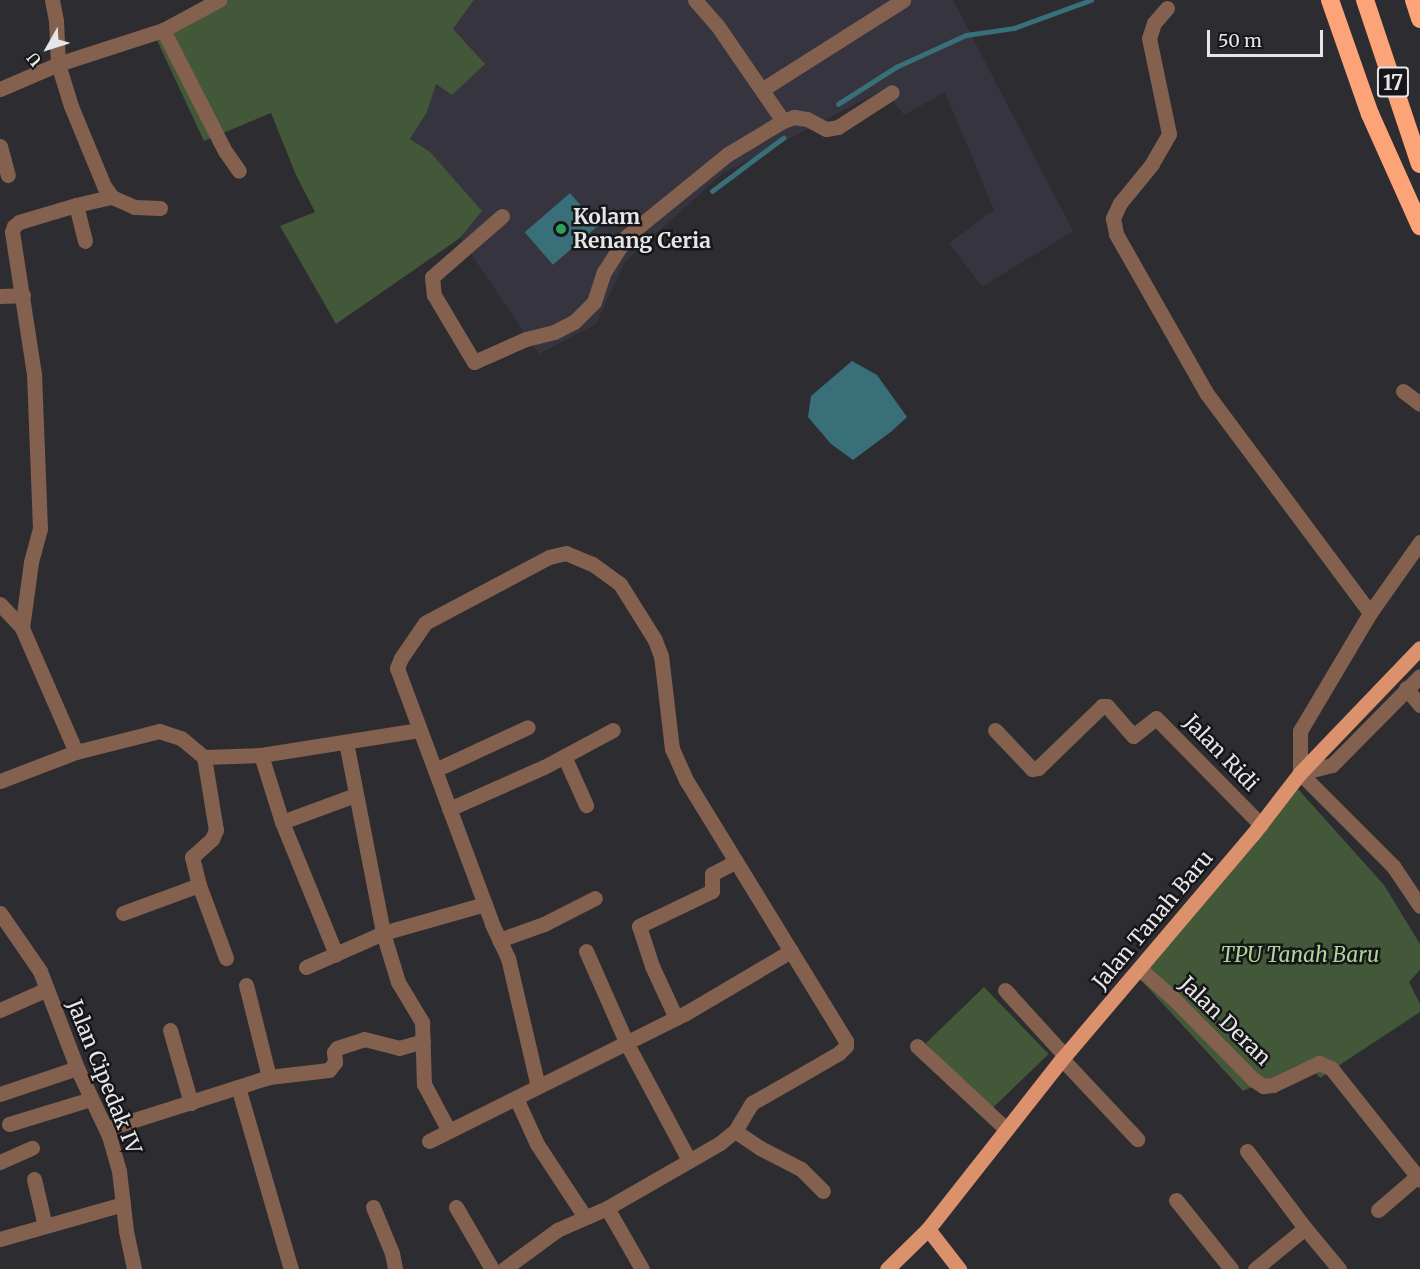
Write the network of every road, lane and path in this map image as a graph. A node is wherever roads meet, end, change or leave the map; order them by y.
1 (52, 0) edge
2 (219, 0) edge
3 (695, 0) edge
4 (903, 0) edge
5 (1330, 0) edge
6 (1365, 0) edge
7 (1414, 0) edge
8 (1167, 8) dead end
9 (1420, 19) edge
10 (163, 30) junction
11 (58, 64) junction
12 (0, 89) edge
13 (763, 89) junction
14 (892, 92) dead end
15 (783, 121) junction
16 (0, 146) edge
17 (1420, 165) edge
18 (239, 171) dead end
19 (8, 175) dead end
20 (112, 197) junction
21 (76, 205) junction
22 (160, 208) dead end
23 (502, 216) dead end
24 (1420, 226) edge
25 (85, 241) dead end
26 (23, 295) junction
27 (0, 296) edge
28 (1403, 391) dead end
29 (1420, 404) edge
30 (1420, 542) edge
31 (0, 604) edge
32 (1370, 613) junction
33 (22, 628) junction
34 (1420, 648) edge
35 (1420, 676) edge
36 (1406, 688) junction
37 (1420, 705) edge
38 (528, 727) dead end
39 (419, 730) junction
40 (613, 730) dead end
41 (995, 730) dead end
42 (346, 742) junction
43 (76, 752) junction
44 (261, 755) junction
45 (564, 756) junction
46 (204, 757) junction
47 (435, 770) junction
48 (1300, 773) junction
49 (0, 781) edge
50 (355, 795) junction
51 (586, 805) dead end
52 (449, 809) junction
53 (282, 822) junction
54 (1261, 825) junction
55 (736, 861) junction
56 (199, 885) junction
57 (594, 898) dead end
58 (485, 904) junction
59 (1420, 906) edge
60 (0, 913) edge
61 (123, 913) dead end
62 (383, 933) junction
63 (499, 940) junction
64 (586, 951) dead end
65 (791, 951) junction
66 (336, 954) junction
67 (226, 958) dead end
68 (306, 967) dead end
69 (1140, 969) junction
70 (246, 985) dead end
71 (45, 990) junction
72 (1005, 990) dead end
73 (0, 1010) edge
74 (676, 1018) junction
75 (170, 1030) dead end
76 (423, 1041) junction
77 (627, 1044) junction
78 (917, 1046) dead end
79 (1064, 1058) junction
80 (77, 1068) junction
81 (269, 1077) junction
82 (238, 1087) junction
83 (538, 1088) junction
84 (0, 1094) edge
85 (516, 1098) junction
86 (91, 1099) junction
87 (191, 1102) junction
88 (9, 1124) dead end
89 (1006, 1129) junction
90 (106, 1130) junction
91 (449, 1131) junction
92 (735, 1131) junction
93 (1137, 1139) dead end
94 (429, 1141) dead end
95 (32, 1148) dead end
96 (1247, 1151) dead end
97 (689, 1160) junction
98 (0, 1162) edge
99 (1419, 1177) edge
100 (34, 1179) dead end
101 (823, 1191) dead end
102 (1176, 1200) dead end
103 (123, 1203) junction
104 (373, 1207) dead end
105 (456, 1208) dead end
106 (607, 1208) junction
107 (1378, 1210) dead end
108 (585, 1217) junction
109 (45, 1226) junction
110 (1305, 1228) junction
111 (928, 1229) junction
112 (0, 1239) edge
113 (134, 1269) edge
114 (291, 1269) edge
115 (395, 1269) edge
116 (492, 1269) edge
117 (504, 1269) edge
118 (642, 1269) edge
119 (887, 1269) edge
120 (959, 1269) edge
121 (1231, 1269) edge
122 (1255, 1269) edge
123 (1339, 1269) edge

1 - 11 street
2 - 10 street
3 - 13 street
4 - 13 street
5 - 24 highway
6 - 17 highway, 17
7 - 9 highway
8 - 32 street
10 - 11 street
10 - 18 street
11 - 12 street
11 - 20 street
13 - 15 street
14 - 15 street
15 - 23 street
16 - 19 street
20 - 21 street
20 - 22 street
21 - 25 street
21 - 26 street
26 - 27 street
26 - 33 street
28 - 29 street
30 - 32 street
31 - 33 street
32 - 48 street
33 - 43 street
34 - 48 main road, Jalan Tanah Baru
35 - 36 street
36 - 37 street
36 - 48 street
38 - 47 street
39 - 42 street
39 - 47 street
39 - 55 street
40 - 45 street
41 - 54 street, Jalan Ridi
42 - 44 street
42 - 50 street
43 - 46 street
43 - 49 street
44 - 46 street
44 - 53 street
45 - 51 street
45 - 52 street
46 - 56 street
47 - 52 street
48 - 54 main road, Jalan Tanah Baru
48 - 59 street
50 - 53 street
50 - 62 street
52 - 58 street
53 - 66 street
54 - 69 main road, Jalan Tanah Baru
55 - 65 street
55 - 74 street
56 - 61 street
56 - 67 street
57 - 63 street
58 - 62 street
58 - 63 street
60 - 71 street, Jalan Cipedak IV
62 - 66 street
62 - 76 street
63 - 83 street
64 - 77 street
65 - 74 street
65 - 92 street
66 - 68 street
69 - 79 main road, Jalan Tanah Baru
69 - 99 street, Jalan Deran
70 - 81 street
71 - 73 street
71 - 80 street, Jalan Cipedak IV
72 - 79 street
74 - 77 street
75 - 87 street
76 - 81 street
76 - 91 street
77 - 83 street
77 - 97 street
78 - 89 street
79 - 89 main road, Jalan Tanah Baru
79 - 93 street
80 - 84 street
80 - 86 street, Jalan Cipedak IV
81 - 82 street
82 - 87 street
82 - 114 street
83 - 85 street
85 - 91 street
85 - 108 street
86 - 88 street
86 - 90 street, Jalan Cipedak IV
87 - 90 street
89 - 111 main road, Jalan Tanah Baru
90 - 103 street, Jalan Cipedak IV
91 - 94 street
92 - 97 street
92 - 101 street
95 - 98 street
96 - 110 street
97 - 106 street
99 - 107 street
100 - 109 street
102 - 121 street
103 - 109 street
103 - 113 street, Jalan Cipedak IV
104 - 115 street
105 - 116 street
106 - 108 street
106 - 118 street
108 - 117 street
109 - 112 street
110 - 122 street
110 - 123 street
111 - 119 main road, Jalan Tanah Baru
111 - 120 main road

